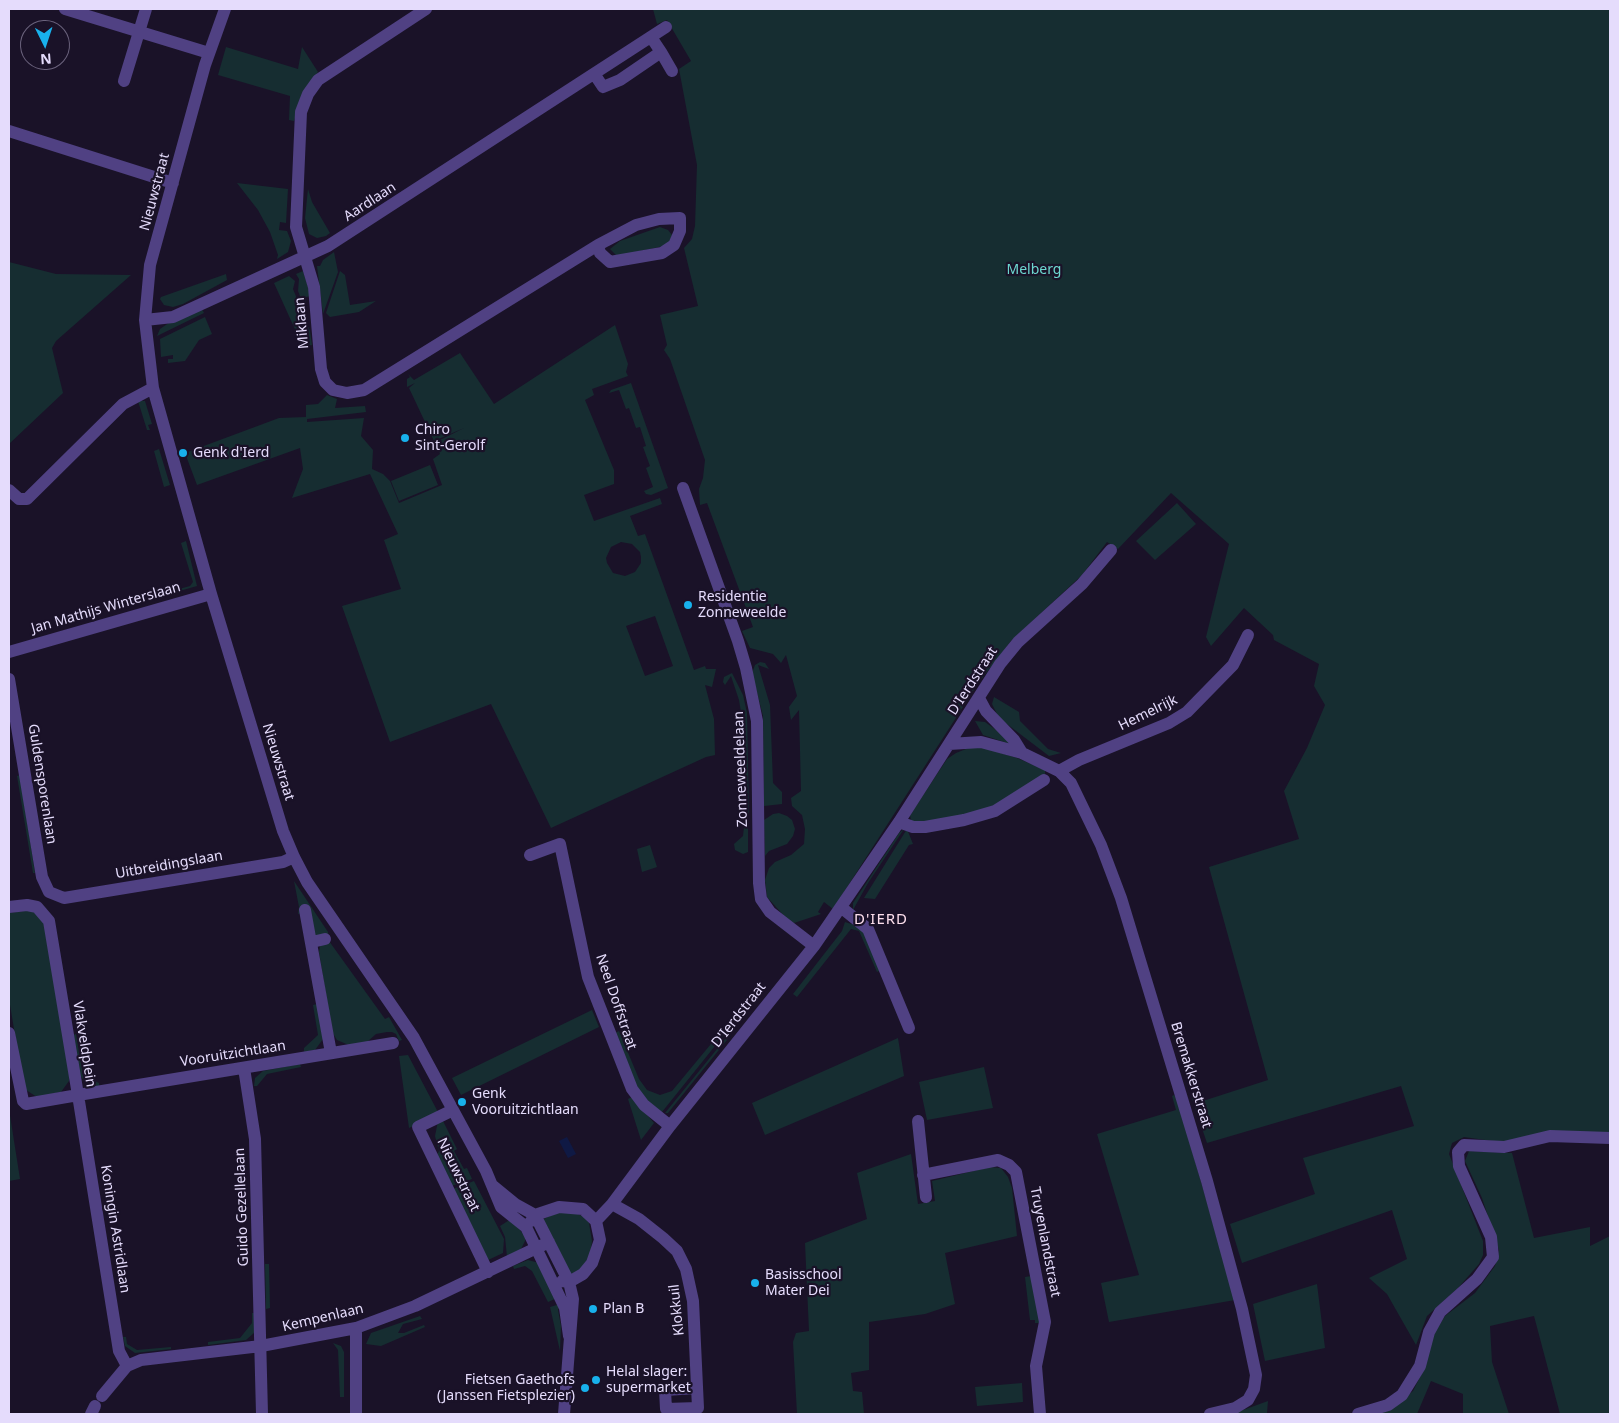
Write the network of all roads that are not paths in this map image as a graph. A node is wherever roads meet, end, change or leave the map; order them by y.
1 (67, 9) edge
2 (146, 9) edge
3 (225, 9) edge
4 (426, 9) edge
5 (666, 27) dead end
6 (139, 31) junction
7 (651, 37) junction
8 (661, 52) junction
9 (209, 53) junction
10 (672, 71) dead end
11 (595, 75) junction
12 (124, 81) dead end
13 (9, 131) edge
14 (173, 182) junction
15 (598, 246) junction
16 (306, 256) junction
17 (145, 320) junction
18 (153, 388) junction
19 (683, 488) dead end
20 (9, 490) edge
21 (1111, 550) dead end
22 (212, 594) junction
23 (1248, 635) dead end
24 (9, 652) edge
25 (9, 679) edge
26 (979, 698) junction
27 (949, 744) junction
28 (1022, 753) junction
29 (1059, 772) junction
30 (1044, 780) dead end
31 (899, 822) junction
32 (530, 855) dead end
33 (294, 857) junction
34 (49, 892) joint
35 (9, 907) edge
36 (842, 908) junction
37 (306, 910) dead end
38 (325, 939) dead end
39 (312, 942) junction
40 (814, 946) junction
41 (909, 1028) dead end
42 (9, 1033) edge
43 (393, 1043) dead end
44 (332, 1053) junction
45 (244, 1068) junction
46 (78, 1096) junction
47 (453, 1110) junction
48 (918, 1121) dead end
49 (670, 1126) junction
50 (1610, 1138) edge
51 (923, 1174) junction
52 (493, 1186) junction
53 (926, 1197) dead end
54 (612, 1204) junction
55 (535, 1216) junction
56 (596, 1221) junction
57 (526, 1227) junction
58 (549, 1242) junction
59 (537, 1248) junction
60 (488, 1272) junction
61 (552, 1278) junction
62 (569, 1282) junction
63 (356, 1328) junction
64 (569, 1336) junction
65 (261, 1346) junction
66 (127, 1366) junction
67 (697, 1388) dead end
68 (96, 1405) edge
69 (262, 1414) edge
70 (356, 1414) edge
71 (564, 1414) edge
72 (1040, 1414) edge
73 (1210, 1414) edge
74 (1358, 1414) edge

1 - 6 street
2 - 6 street
3 - 9 street, Nieuwstraat
4 - 16 street, Miklaan
5 - 7 street, Aardlaan
6 - 9 street
6 - 12 street
7 - 8 street
7 - 11 street, Aardlaan
8 - 10 street
8 - 11 street
9 - 14 street, Nieuwstraat
11 - 16 street, Aardlaan
13 - 14 street
14 - 17 street, Nieuwstraat
15 - 15 street, Miklaan
15 - 16 street, Miklaan
16 - 17 street, Aardlaan
17 - 18 street, Nieuwstraat
18 - 20 street
18 - 22 street, Nieuwstraat
19 - 40 street, Zonneweeldelaan
21 - 26 street, D'Ierdstraat
22 - 24 street, Jan Mathijs Winterslaan
22 - 33 street, Nieuwstraat
23 - 29 street, Hemelrijk
25 - 34 street, Guldensporenlaan
26 - 27 street, D'Ierdstraat
26 - 28 street, Bremakkerstraat
27 - 28 street, Bremakkerstraat
27 - 31 street, D'Ierdstraat
28 - 29 street, Bremakkerstraat
29 - 73 street, Bremakkerstraat
30 - 31 street
31 - 36 street, D'Ierdstraat
32 - 49 street, Neel Doffstraat
33 - 34 street, Uitbreidingslaan
33 - 47 street, Nieuwstraat
35 - 46 street, Vlakveldplein
36 - 40 street, D'Ierdstraat
36 - 41 street
37 - 39 street
38 - 39 street
39 - 44 street
40 - 49 street, D'Ierdstraat
42 - 46 street, Vlakveldplein
43 - 44 street, Vooruitzichtlaan
44 - 45 street, Vooruitzichtlaan
45 - 46 street, Vooruitzichtlaan
45 - 65 street, Guido Gezellelaan
46 - 66 street, Koningin Astridlaan
47 - 52 street, Nieuwstraat
47 - 60 street, Nieuwstraat
48 - 51 street
49 - 54 street, D'Ierdstraat
50 - 74 street
51 - 53 street
51 - 72 street, Truyenlandstraat
52 - 55 street, Nieuwstraat
52 - 57 street, Nieuwstraat
54 - 56 street, D'Ierdstraat
54 - 67 street, Klokkuil
55 - 56 street
55 - 57 street
55 - 58 street, Nieuwstraat
56 - 62 street
57 - 59 street, Nieuwstraat
58 - 59 street, Kempenlaan
58 - 62 street, Nieuwstraat
59 - 60 street, Kempenlaan
59 - 61 street, Nieuwstraat
60 - 63 street, Kempenlaan
61 - 62 street
61 - 64 street, Nieuwstraat
62 - 64 street, Nieuwstraat
63 - 65 street, Kempenlaan
63 - 70 street
64 - 71 street, Nieuwstraat
65 - 66 street, Kempenlaan
65 - 69 street, Guido Gezellelaan
66 - 68 street

